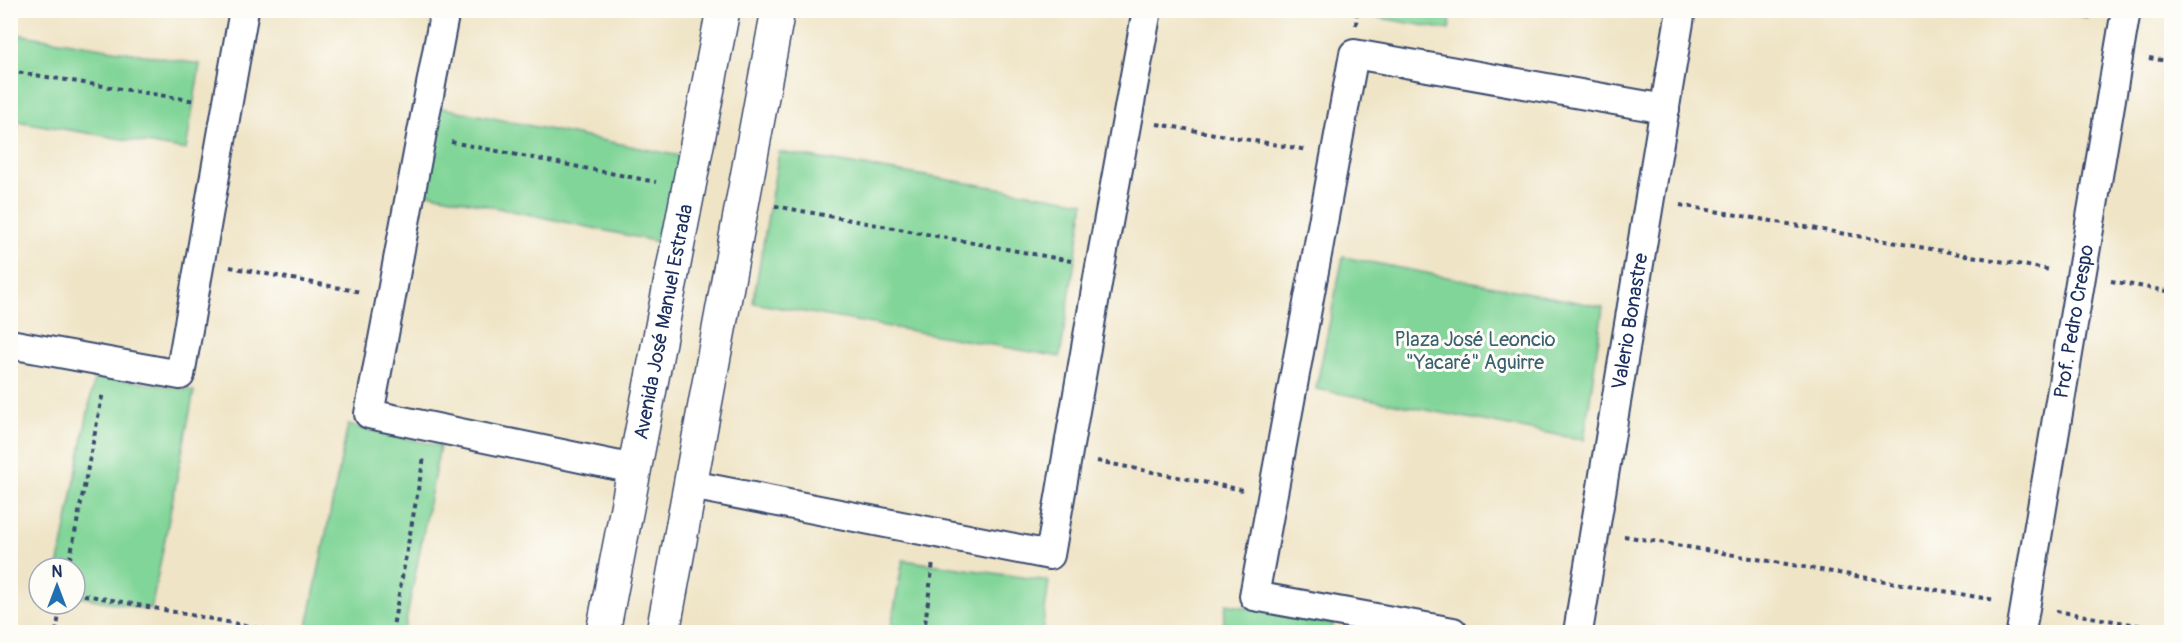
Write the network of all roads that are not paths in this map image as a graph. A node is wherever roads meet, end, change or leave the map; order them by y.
1 (244, 10) edge
2 (445, 10) edge
3 (723, 10) edge
4 (778, 10) edge
5 (1147, 10) edge
6 (1682, 10) edge
7 (2126, 10) edge
8 (1665, 110) junction
9 (10, 344) edge
10 (634, 469) junction
11 (691, 485) junction
12 (2024, 619) edge
13 (603, 633) edge
14 (663, 633) edge
15 (1453, 633) edge
16 (1578, 633) edge

1 - 9 street
2 - 10 street
3 - 10 main road, Avenida José Manuel Estrada
4 - 11 main road
5 - 11 street
6 - 8 street, Valerio Bonastre
7 - 12 street, Prof. Pedro Crespo
8 - 15 street
8 - 16 street, Valerio Bonastre
10 - 13 main road, Avenida José Manuel Estrada
11 - 14 main road

